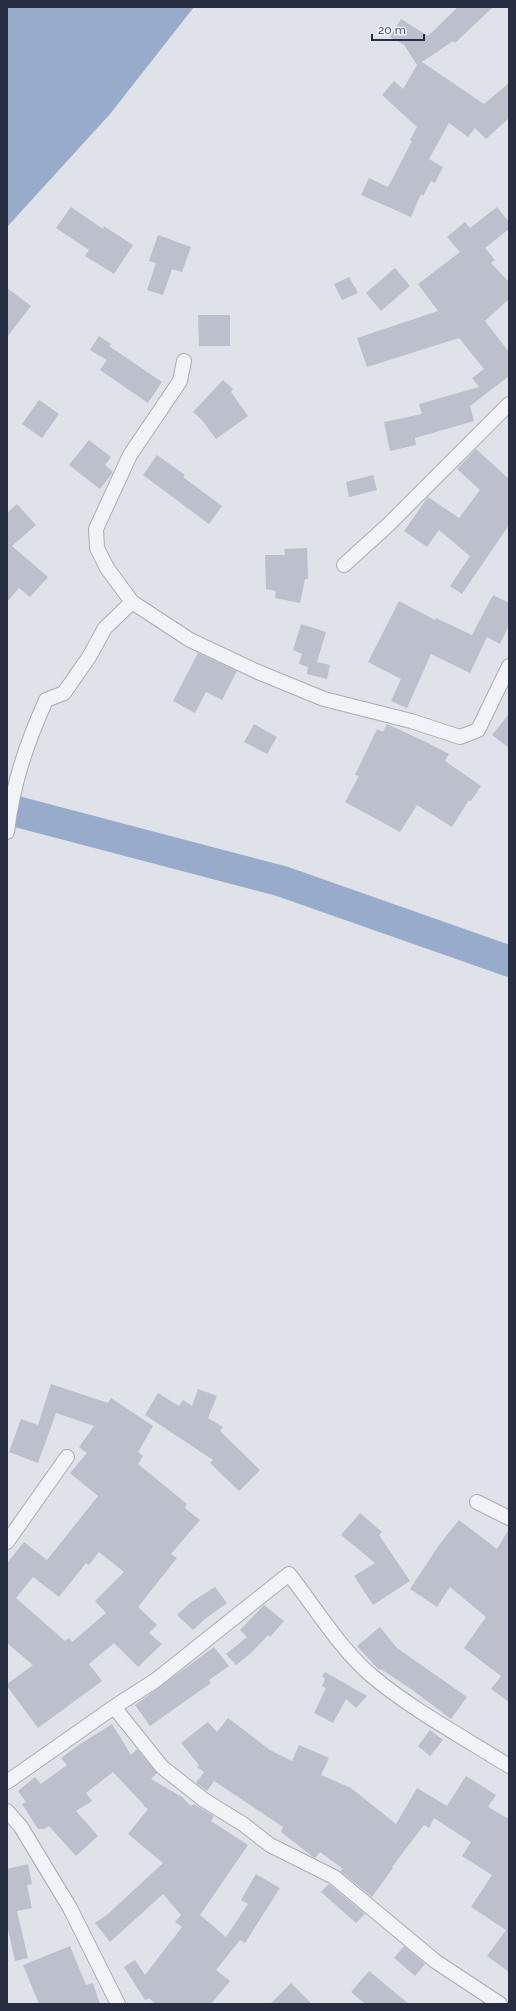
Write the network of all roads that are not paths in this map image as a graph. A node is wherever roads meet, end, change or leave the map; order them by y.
1 (184, 361) dead end
2 (509, 404) edge
3 (344, 565) dead end
4 (132, 602) junction
5 (509, 666) edge
6 (7, 832) edge
7 (67, 1457) dead end
8 (477, 1502) dead end
9 (509, 1518) edge
10 (7, 1542) edge
11 (114, 1707) junction
12 (509, 1766) edge
13 (7, 1782) edge
14 (7, 1811) edge
15 (118, 2004) edge
16 (500, 2004) edge

1 - 4 street
2 - 3 street
4 - 5 street
4 - 6 street
7 - 10 street
8 - 9 street
11 - 12 street
11 - 13 street
11 - 16 street
14 - 15 street

